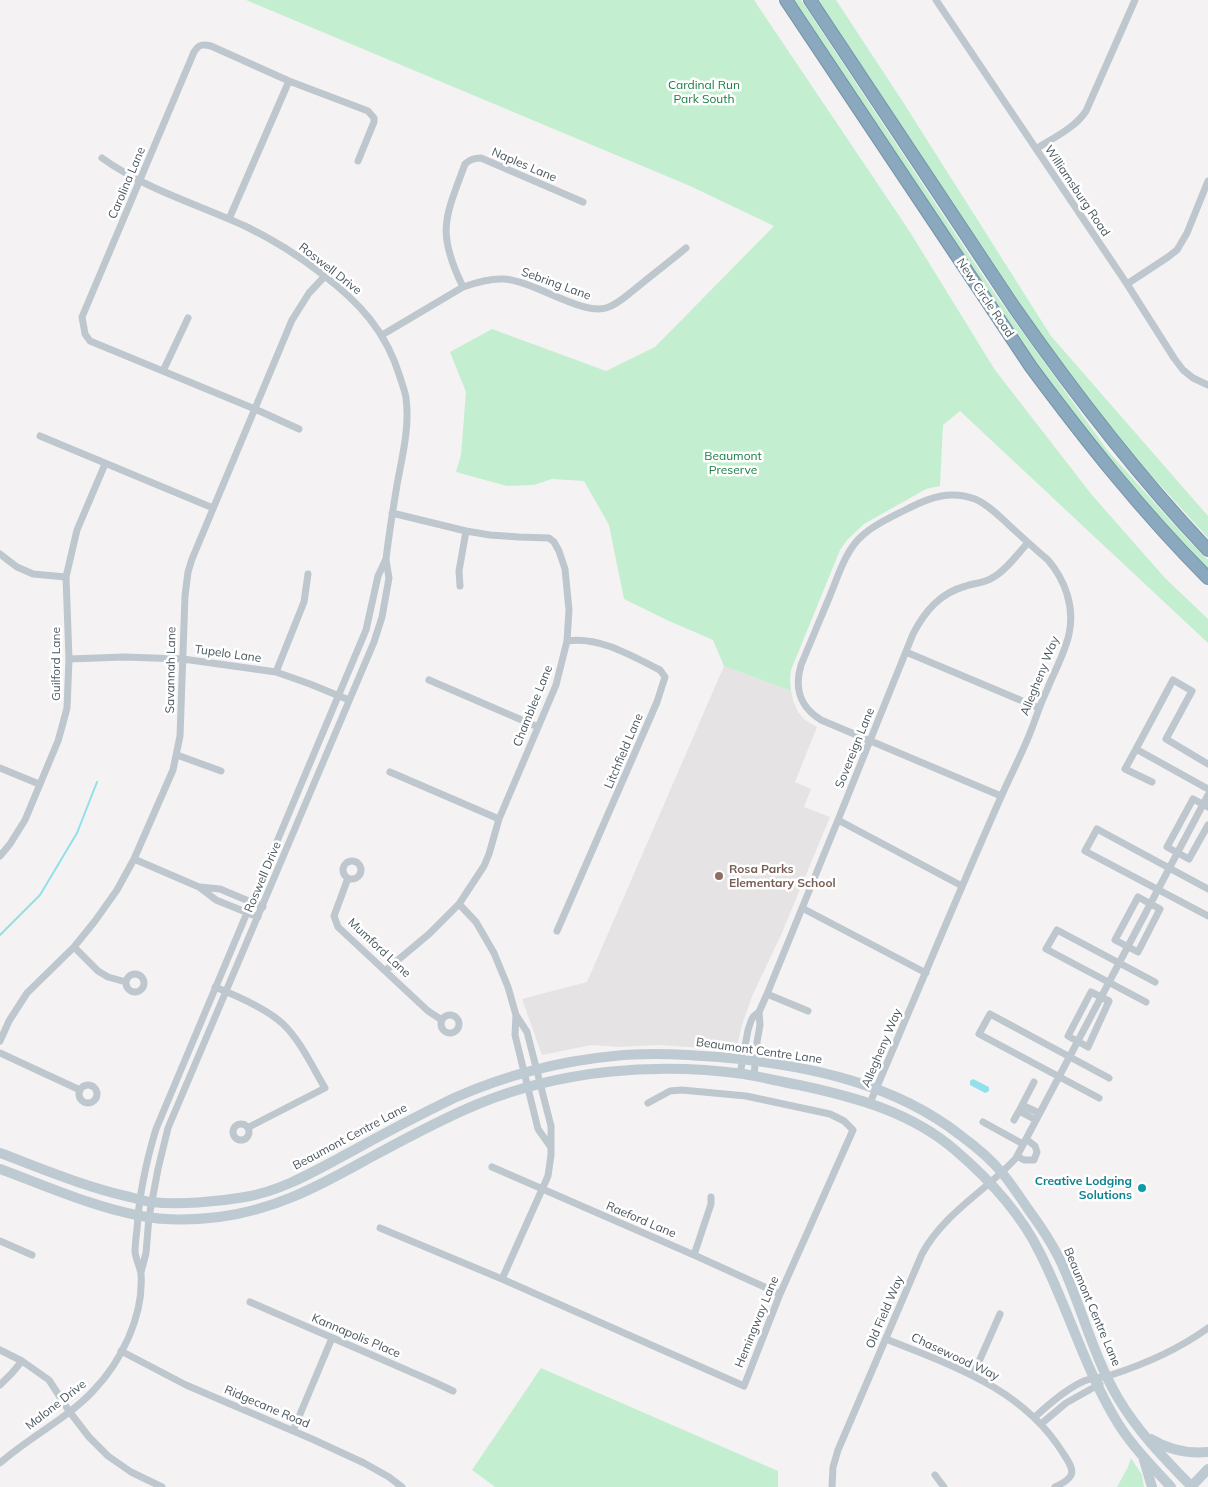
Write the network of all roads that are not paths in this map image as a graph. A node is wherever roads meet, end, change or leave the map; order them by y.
1 (786, 0) edge
2 (810, 0) edge
3 (936, 0) edge
4 (1135, 0) edge
5 (288, 80) junction
6 (1036, 150) junction
7 (102, 158) dead end
8 (358, 162) dead end
9 (139, 181) junction
10 (1208, 182) edge
11 (583, 202) dead end
12 (229, 220) junction
13 (686, 248) dead end
14 (325, 276) junction
15 (1126, 284) junction
16 (463, 287) junction
17 (188, 318) dead end
18 (382, 335) junction
19 (163, 371) junction
20 (1208, 385) edge
21 (255, 409) junction
22 (299, 429) dead end
23 (40, 436) dead end
24 (105, 464) junction
25 (213, 508) junction
26 (392, 513) junction
27 (466, 531) junction
28 (1028, 542) junction
29 (1208, 550) edge
30 (0, 554) edge
31 (386, 559) junction
32 (308, 574) dead end
33 (66, 577) junction
34 (1208, 578) edge
35 (460, 586) dead end
36 (567, 641) junction
37 (906, 652) junction
38 (69, 659) junction
39 (183, 659) junction
40 (276, 672) junction
41 (428, 680) dead end
42 (339, 696) junction
43 (349, 700) junction
44 (1039, 708) junction
45 (538, 727) junction
46 (870, 741) junction
47 (1136, 749) junction
48 (177, 756) junction
49 (1208, 764) edge
50 (0, 768) edge
51 (221, 771) dead end
52 (390, 772) dead end
53 (1152, 782) dead end
54 (39, 784) junction
55 (1208, 789) edge
56 (1208, 795) edge
57 (1001, 796) junction
58 (1206, 806) edge
59 (500, 819) junction
60 (838, 820) junction
61 (1208, 825) edge
62 (1178, 852) junction
63 (0, 856) edge
64 (134, 859) junction
65 (1170, 868) junction
66 (348, 878) dead end
67 (962, 886) junction
68 (200, 887) junction
69 (1158, 889) junction
70 (1208, 889) edge
71 (251, 902) junction
72 (459, 904) junction
73 (1150, 904) junction
74 (263, 906) junction
75 (802, 908) junction
76 (247, 912) junction
77 (1208, 916) edge
78 (258, 917) junction
79 (557, 932) dead end
80 (1128, 947) junction
81 (74, 948) junction
82 (1119, 962) junction
83 (386, 970) junction
84 (926, 973) junction
85 (126, 982) dead end
86 (1109, 982) junction
87 (1155, 982) dead end
88 (215, 987) junction
89 (227, 992) junction
90 (767, 994) junction
91 (1101, 997) junction
92 (1146, 1002) dead end
93 (808, 1011) dead end
94 (759, 1012) junction
95 (516, 1015) junction
96 (442, 1020) dead end
97 (0, 1041) edge
98 (1077, 1042) junction
99 (0, 1053) edge
100 (1069, 1057) junction
101 (743, 1060) junction
102 (756, 1061) junction
103 (536, 1070) junction
104 (524, 1073) junction
105 (740, 1074) junction
106 (754, 1076) junction
107 (1059, 1076) junction
108 (1109, 1078) dead end
109 (1034, 1082) dead end
110 (540, 1084) junction
111 (528, 1087) junction
112 (876, 1089) junction
113 (80, 1090) dead end
114 (1099, 1098) dead end
115 (648, 1103) dead end
116 (870, 1103) junction
117 (1020, 1108) junction
118 (1038, 1116) junction
119 (1014, 1120) dead end
120 (983, 1122) dead end
121 (249, 1127) dead end
122 (1024, 1142) junction
123 (550, 1146) junction
124 (0, 1153) edge
125 (1017, 1156) junction
126 (492, 1168) dead end
127 (0, 1169) edge
128 (1002, 1173) junction
129 (990, 1182) junction
130 (542, 1189) junction
131 (711, 1197) dead end
132 (140, 1199) junction
133 (152, 1202) junction
134 (138, 1216) junction
135 (149, 1217) junction
136 (380, 1228) dead end
137 (0, 1240) edge
138 (32, 1255) dead end
139 (694, 1255) junction
140 (141, 1272) junction
141 (502, 1279) junction
142 (780, 1294) junction
143 (250, 1302) dead end
144 (1000, 1314) dead end
145 (1208, 1328) edge
146 (332, 1338) junction
147 (886, 1339) junction
148 (0, 1350) edge
149 (121, 1351) junction
150 (22, 1361) junction
151 (973, 1375) junction
152 (1108, 1376) junction
153 (1095, 1382) junction
154 (0, 1385) edge
155 (453, 1392) dead end
156 (69, 1411) junction
157 (1034, 1417) junction
158 (1041, 1424) junction
159 (293, 1431) junction
160 (1143, 1435) junction
161 (1208, 1452) edge
162 (1142, 1454) junction
163 (0, 1463) edge
164 (1208, 1470) edge
165 (935, 1475) dead end
166 (399, 1486) edge
167 (162, 1487) edge
168 (832, 1487) edge
169 (944, 1487) edge
170 (1055, 1487) edge
171 (1152, 1487) edge
172 (1171, 1487) edge
173 (1191, 1487) edge

1 - 34 highway, New Circle Road
2 - 29 highway, New Circle Road
3 - 6 street, Williamsburg Road
4 - 6 street
5 - 8 street, Carolina Lane
5 - 9 street, Carolina Lane
5 - 12 street
6 - 15 street, Williamsburg Road
7 - 9 street, Roswell Drive
9 - 12 street, Roswell Drive
9 - 19 street, Carolina Lane
10 - 15 street
11 - 16 street, Naples Lane
12 - 14 street, Roswell Drive
13 - 16 street, Sebring Lane
14 - 18 street, Roswell Drive
14 - 21 street, Savannah Lane
15 - 20 street, Williamsburg Road
16 - 18 street, Sebring Lane
17 - 19 street
18 - 26 street, Roswell Drive
19 - 21 street, Carolina Lane
21 - 22 street, Carolina Lane
21 - 25 street, Savannah Lane
23 - 24 street
24 - 25 street
24 - 33 street, Guilford Lane
25 - 39 street, Savannah Lane
26 - 27 street, Chamblee Lane
26 - 31 street, Roswell Drive
27 - 35 street
27 - 36 street, Chamblee Lane
28 - 37 street, Sovereign Lane
28 - 44 street, Allegheny Way
28 - 46 street, Allegheny Way
30 - 33 street
31 - 42 street, Roswell Drive
31 - 43 street, Roswell Drive
32 - 40 street
33 - 38 street, Guilford Lane
36 - 45 street, Chamblee Lane
36 - 79 street, Litchfield Lane
37 - 44 street
37 - 46 street, Sovereign Lane
38 - 39 street, Tupelo Lane
38 - 54 street, Guilford Lane
39 - 40 street, Tupelo Lane
39 - 48 street, Savannah Lane
40 - 42 street, Tupelo Lane
41 - 45 street
42 - 43 street, Tupelo Lane
42 - 71 street, Roswell Drive
43 - 74 street, Roswell Drive
44 - 57 street, Allegheny Way
45 - 59 street, Chamblee Lane
46 - 57 street, Allegheny Way
46 - 60 street, Sovereign Lane
47 - 49 street
47 - 53 street
47 - 55 street
48 - 51 street
48 - 64 street, Savannah Lane
50 - 54 street
52 - 59 street
54 - 63 street, Guilford Lane
56 - 58 street
57 - 67 street, Allegheny Way
58 - 62 street
58 - 62 street
59 - 72 street, Chamblee Lane
60 - 67 street
60 - 75 street, Sovereign Lane
61 - 62 street
62 - 65 street
64 - 68 street
64 - 81 street, Savannah Lane
65 - 69 street
65 - 69 street
65 - 70 street
66 - 83 street, Mumford Lane
67 - 84 street, Allegheny Way
68 - 71 street
68 - 76 street
69 - 73 street
69 - 77 street
71 - 74 street
71 - 76 street, Roswell Drive
72 - 83 street, Chamblee Lane
72 - 95 street
73 - 80 street
73 - 80 street
73 - 80 street
74 - 78 street, Roswell Drive
75 - 84 street
75 - 90 street, Sovereign Lane
76 - 78 street
76 - 88 street, Roswell Drive
78 - 89 street, Roswell Drive
80 - 82 street
81 - 85 street
81 - 97 street, Savannah Lane
82 - 86 street
82 - 86 street
82 - 87 street
83 - 96 street, Mumford Lane
84 - 112 street, Allegheny Way
86 - 91 street
86 - 92 street
88 - 89 street
88 - 132 street, Roswell Drive
89 - 121 street
89 - 133 street, Roswell Drive
90 - 93 street
90 - 94 street, Sovereign Lane
91 - 98 street
91 - 98 street
91 - 98 street
94 - 101 street, Sovereign Lane
94 - 102 street, Sovereign Lane
95 - 103 street
95 - 104 street
98 - 100 street
99 - 113 street
100 - 107 street
100 - 107 street
100 - 108 street
101 - 102 street, Beaumont Centre Lane
101 - 103 street, Beaumont Centre Lane
101 - 105 street, Sovereign Lane
102 - 106 street, Sovereign Lane
102 - 112 street, Beaumont Centre Lane
103 - 104 street, Beaumont Centre Lane
103 - 110 street
104 - 111 street
104 - 133 street, Beaumont Centre Lane
105 - 106 street, Beaumont Centre Lane
105 - 110 street, Beaumont Centre Lane
106 - 116 street, Beaumont Centre Lane
107 - 114 street
107 - 118 street
109 - 117 street
110 - 111 street, Beaumont Centre Lane
110 - 123 street
111 - 123 street
111 - 135 street, Beaumont Centre Lane
112 - 116 street, Allegheny Way
112 - 128 street, Beaumont Centre Lane
115 - 142 street, Hemingway Lane
116 - 129 street, Beaumont Centre Lane
117 - 118 street
117 - 119 street
118 - 122 street
120 - 122 street
122 - 125 street
122 - 125 street
123 - 130 street
124 - 132 street, Beaumont Centre Lane
125 - 128 street, Old Field Way
126 - 130 street, Raeford Lane
127 - 134 street, Beaumont Centre Lane
128 - 129 street, Old Field Way
128 - 152 street, Beaumont Centre Lane
129 - 147 street, Old Field Way
129 - 153 street, Beaumont Centre Lane
130 - 139 street, Raeford Lane
130 - 141 street
131 - 139 street
132 - 133 street, Beaumont Centre Lane
132 - 134 street, Malone Drive
133 - 135 street, Malone Drive
134 - 135 street, Beaumont Centre Lane
134 - 140 street, Malone Drive
135 - 140 street, Malone Drive
136 - 141 street, Hemingway Lane
137 - 138 street
139 - 142 street, Raeford Lane
140 - 149 street, Malone Drive
141 - 142 street, Hemingway Lane
143 - 146 street, Kannapolis Place
144 - 151 street
145 - 152 street
146 - 155 street, Kannapolis Place
146 - 159 street
147 - 151 street, Chasewood Way
147 - 168 street, Old Field Way
148 - 150 street
149 - 156 street, Malone Drive
149 - 159 street, Ridgecane Road
150 - 154 street
150 - 156 street
151 - 157 street, Chasewood Way
152 - 153 street
152 - 160 street, Beaumont Centre Lane
153 - 157 street
153 - 158 street
153 - 162 street, Beaumont Centre Lane
156 - 163 street, Malone Drive
156 - 167 street
157 - 158 street, Chasewood Way
158 - 170 street, Chasewood Way
159 - 166 street, Ridgecane Road
160 - 161 street
160 - 173 street, Beaumont Centre Lane
162 - 171 street
162 - 172 street, Beaumont Centre Lane
164 - 173 street
165 - 169 street

